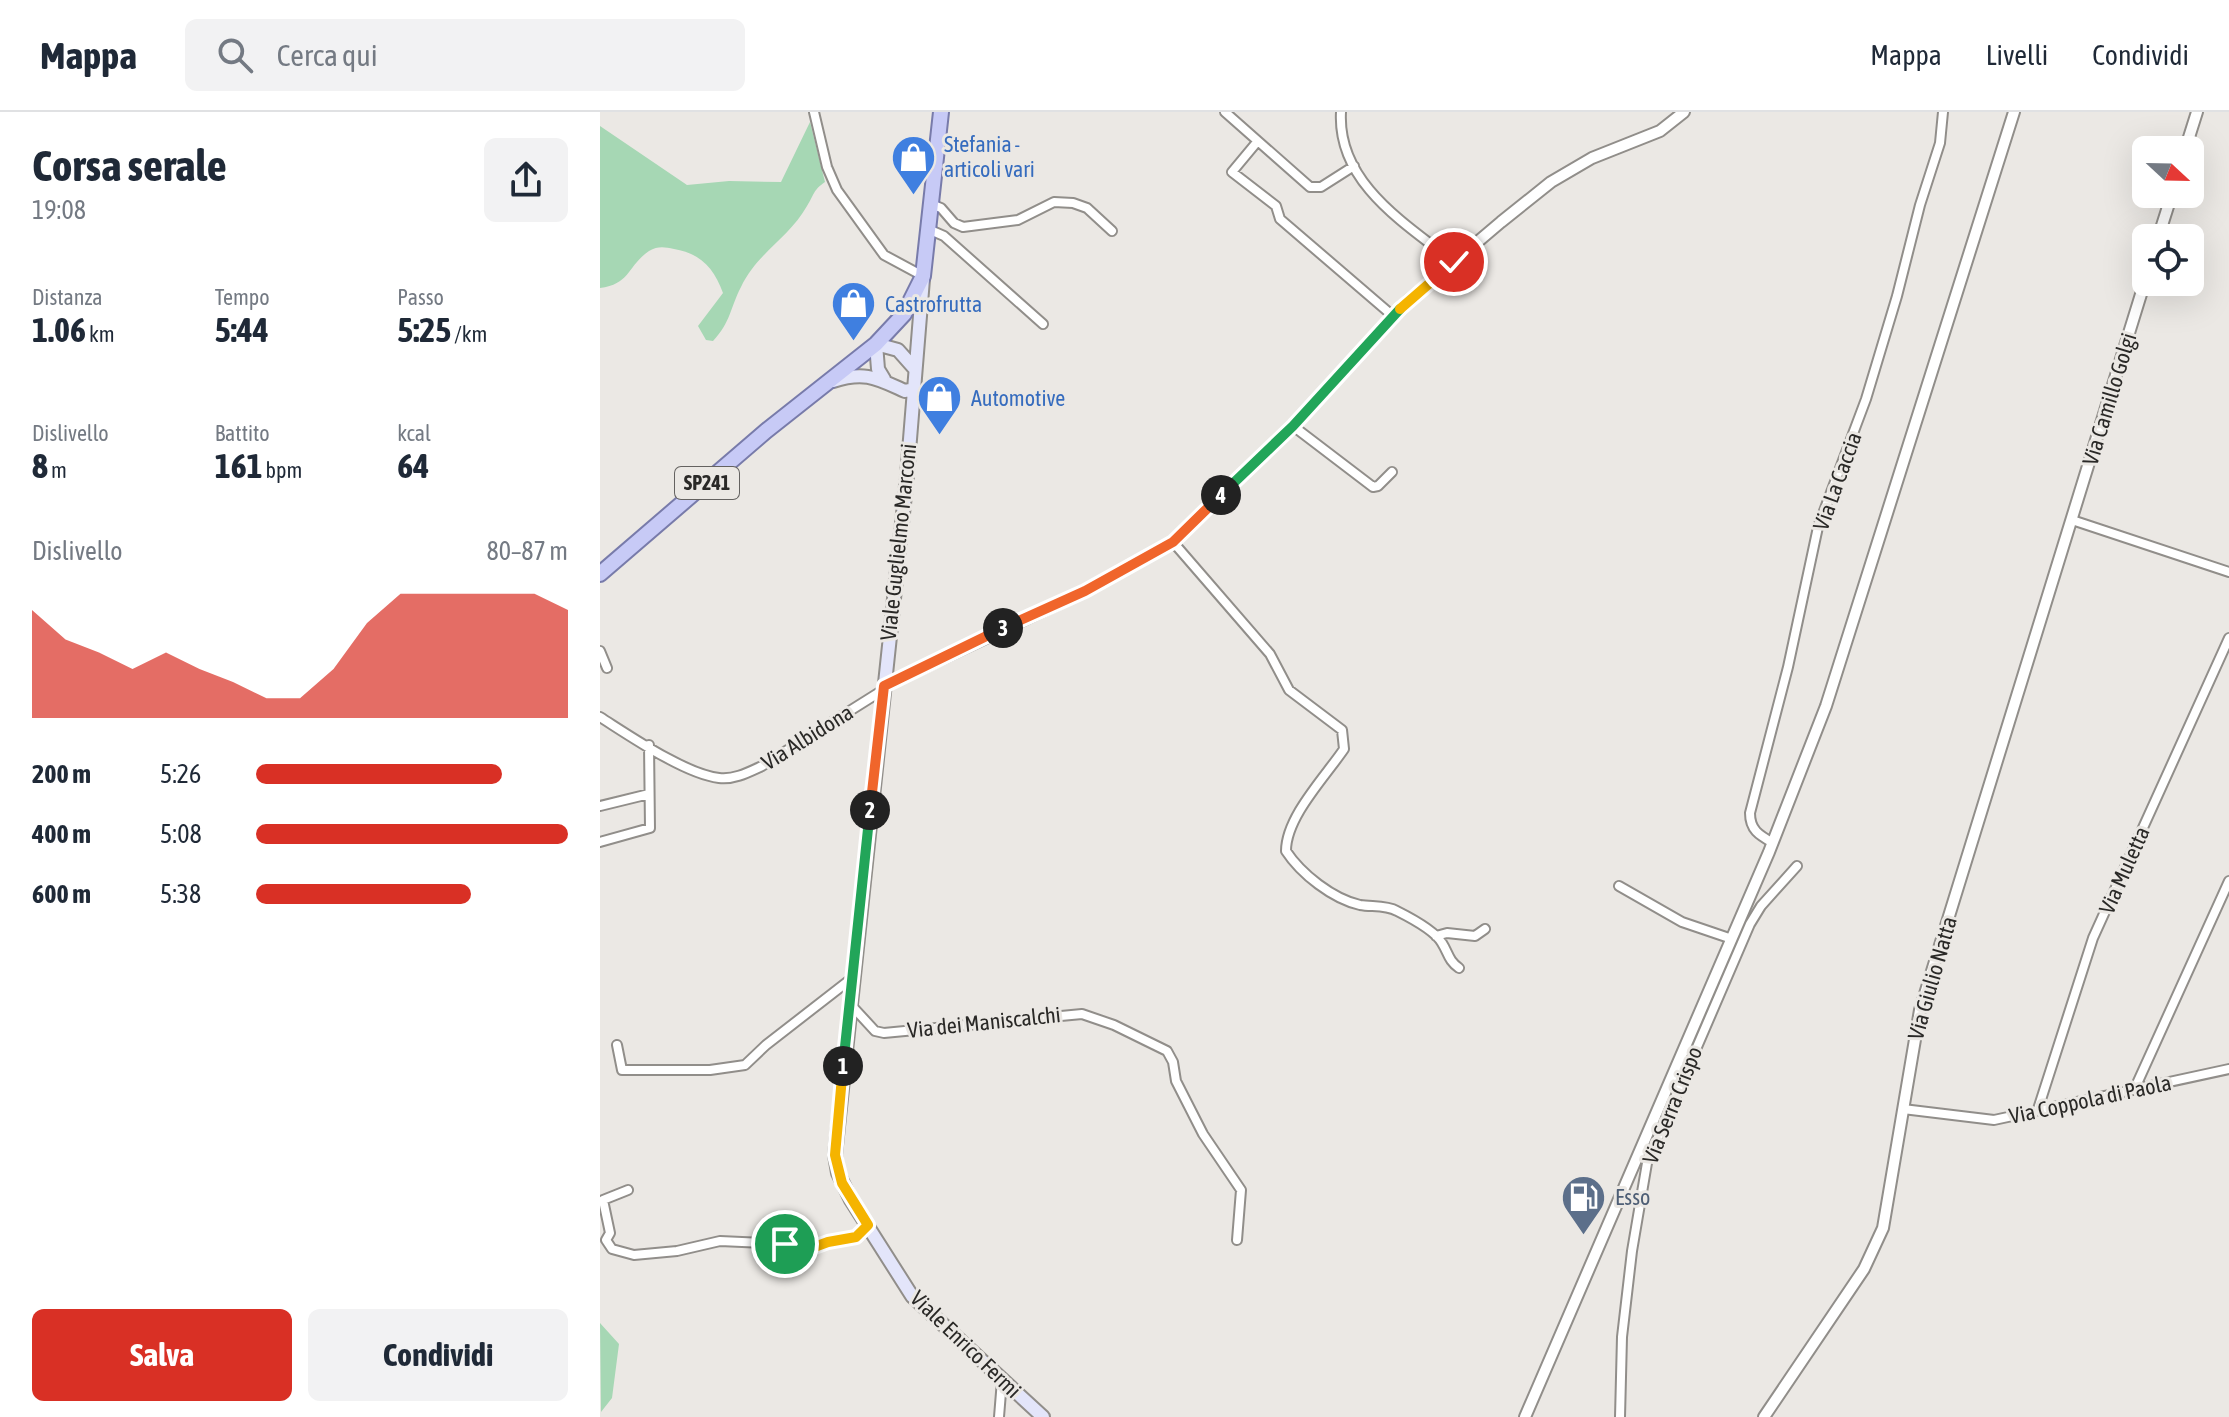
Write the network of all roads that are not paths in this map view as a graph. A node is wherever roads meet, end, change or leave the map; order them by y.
1 (814, 112) edge
2 (941, 112) edge
3 (1225, 112) edge
4 (1341, 112) edge
5 (1684, 112) edge
6 (1943, 112) edge
7 (2014, 112) edge
8 (2197, 112) edge
9 (2189, 136) edge
10 (1257, 142) junction
11 (1354, 166) junction
12 (931, 204) junction
13 (928, 229) junction
14 (1112, 231) dead end
15 (1454, 262) junction
16 (923, 276) junction
17 (2140, 296) edge
18 (1393, 316) junction
19 (1043, 324) dead end
20 (876, 344) junction
21 (914, 368) junction
22 (884, 379) junction
23 (831, 381) junction
24 (907, 390) junction
25 (1293, 426) junction
26 (1392, 472) dead end
27 (2072, 520) junction
28 (1176, 540) junction
29 (2229, 572) edge
30 (600, 574) edge
31 (2229, 638) edge
32 (600, 651) edge
33 (607, 668) dead end
34 (883, 688) junction
35 (600, 717) edge
36 (649, 745) junction
37 (649, 794) junction
38 (600, 806) edge
39 (600, 842) edge
40 (1773, 843) junction
41 (1797, 866) dead end
42 (2229, 881) edge
43 (1619, 886) dead end
44 (1485, 929) dead end
45 (1436, 936) junction
46 (1732, 939) junction
47 (1459, 968) dead end
48 (851, 979) junction
49 (849, 1003) junction
50 (617, 1045) dead end
51 (2229, 1069) edge
52 (2135, 1088) junction
53 (1903, 1109) junction
54 (2038, 1109) junction
55 (628, 1190) dead end
56 (868, 1225) junction
57 (1237, 1240) dead end
58 (1002, 1380) junction
59 (999, 1417) edge
60 (1043, 1417) edge
61 (1525, 1417) edge
62 (1620, 1417) edge
63 (1764, 1417) edge

1 - 16 street
2 - 12 main road
3 - 10 street
4 - 11 street
5 - 15 street
6 - 40 street, Via La Caccia
7 - 40 street
8 - 9 street
10 - 11 street
10 - 18 street
11 - 15 street
12 - 13 main road
12 - 14 street
13 - 16 main road
13 - 19 street
15 - 18 street
16 - 20 main road, SP241
16 - 21 main road, Viale Guglielmo Marconi
17 - 27 street, Via Camillo Golgi
18 - 25 street
20 - 21 main road
20 - 22 main road
20 - 23 main road, SP241
21 - 24 main road, Viale Guglielmo Marconi
22 - 23 main road
22 - 24 main road
23 - 30 main road, SP241
24 - 34 main road, Viale Guglielmo Marconi
25 - 26 street
25 - 28 street
27 - 29 street
27 - 53 street, Via Giulio Natta
28 - 34 street
28 - 45 street
31 - 54 street, Via Muletta
32 - 33 street
34 - 36 street, Via Albidona
34 - 48 main road, Viale Guglielmo Marconi
35 - 36 street, Via Albidona
36 - 37 street
37 - 38 street
37 - 39 street
40 - 46 street
41 - 62 street, Via Serra Crispo
42 - 52 street
43 - 46 street
44 - 45 street
45 - 47 street
46 - 61 street
48 - 49 main road, Viale Guglielmo Marconi
48 - 50 street
49 - 56 main road, Viale Guglielmo Marconi
49 - 57 street, Via dei Maniscalchi
51 - 52 street, Via Coppola di Paola
52 - 54 street, Via Coppola di Paola
53 - 54 street, Via Coppola di Paola
53 - 63 street, Via Giulio Natta
55 - 56 street
56 - 58 main road, Viale Enrico Fermi
58 - 59 street
58 - 60 main road, Viale Enrico Fermi

